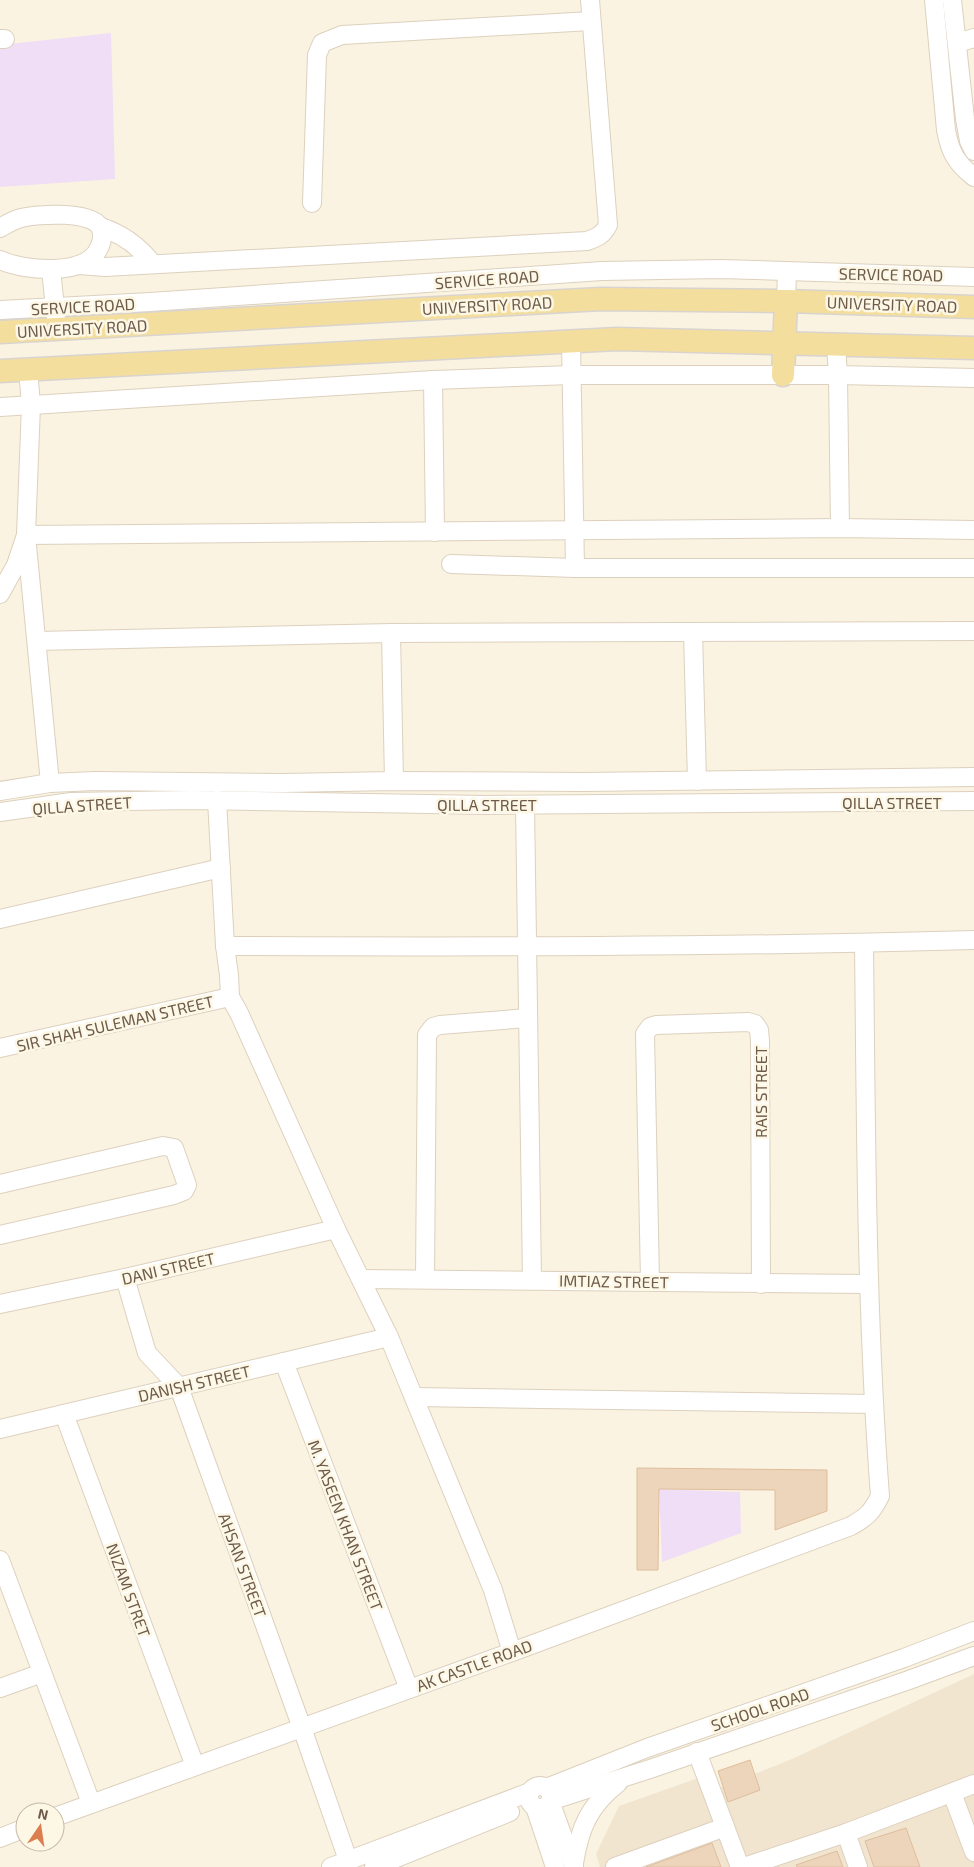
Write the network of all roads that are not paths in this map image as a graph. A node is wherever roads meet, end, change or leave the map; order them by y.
1 (590, 0) edge
2 (934, 0) edge
3 (952, 0) edge
4 (591, 21) junction
5 (974, 38) edge
6 (957, 43) junction
7 (974, 151) edge
8 (974, 177) edge
9 (312, 203) dead end
10 (101, 226) junction
11 (0, 228) edge
12 (0, 260) edge
13 (152, 263) junction
14 (79, 265) junction
15 (51, 269) junction
16 (787, 272) junction
17 (974, 277) edge
18 (786, 301) junction
19 (974, 307) edge
20 (0, 310) edge
21 (56, 318) junction
22 (0, 332) edge
23 (571, 341) junction
24 (784, 344) junction
25 (836, 345) junction
26 (974, 348) edge
27 (28, 369) junction
28 (0, 371) edge
29 (571, 375) junction
30 (783, 375) junction
31 (838, 375) junction
32 (974, 378) edge
33 (433, 380) junction
34 (31, 405) junction
35 (0, 407) edge
36 (840, 528) junction
37 (974, 530) edge
38 (574, 531) junction
39 (435, 532) junction
40 (26, 535) junction
41 (451, 564) dead end
42 (575, 568) junction
43 (974, 568) edge
44 (0, 594) edge
45 (974, 631) edge
46 (693, 632) junction
47 (391, 633) junction
48 (37, 641) junction
49 (974, 778) edge
50 (394, 781) junction
51 (697, 781) junction
52 (50, 784) junction
53 (0, 791) edge
54 (217, 800) junction
55 (974, 801) edge
56 (524, 805) junction
57 (0, 812) edge
58 (221, 868) junction
59 (0, 919) edge
60 (974, 940) edge
61 (864, 944) junction
62 (225, 946) junction
63 (527, 947) junction
64 (230, 997) junction
65 (528, 1018) junction
66 (0, 1048) edge
67 (0, 1184) edge
68 (336, 1229) junction
69 (0, 1235) edge
70 (125, 1278) junction
71 (425, 1278) junction
72 (361, 1279) junction
73 (532, 1280) junction
74 (650, 1281) junction
75 (761, 1284) junction
76 (868, 1284) junction
77 (0, 1304) edge
78 (389, 1337) junction
79 (284, 1362) junction
80 (179, 1387) junction
81 (414, 1397) junction
82 (873, 1404) junction
83 (64, 1414) junction
84 (0, 1429) edge
85 (0, 1560) edge
86 (974, 1631) edge
87 (512, 1652) junction
88 (974, 1656) edge
89 (42, 1673) junction
90 (0, 1688) edge
91 (409, 1689) junction
92 (302, 1728) junction
93 (647, 1748) junction
94 (698, 1752) junction
95 (195, 1766) junction
96 (653, 1768) junction
97 (624, 1778) junction
98 (974, 1784) edge
99 (952, 1793) junction
100 (538, 1798) junction
101 (91, 1803) junction
102 (65, 1813) edge
103 (725, 1827) junction
104 (15, 1832) edge
105 (846, 1833) junction
106 (0, 1838) edge
107 (974, 1852) edge
108 (348, 1860) junction
109 (651, 1861) edge
110 (574, 1866) edge
111 (331, 1867) edge
112 (374, 1867) edge
113 (555, 1867) edge
114 (615, 1867) edge
115 (742, 1867) edge
116 (858, 1867) edge

1 - 4 street
2 - 8 street
3 - 6 street
4 - 9 street
4 - 13 street
5 - 6 street
6 - 7 street
10 - 11 street
10 - 13 street
10 - 14 street
12 - 15 street
13 - 14 street
14 - 15 street
15 - 21 street
16 - 17 street, SERVICE ROAD
16 - 18 street
16 - 21 street, SERVICE ROAD
18 - 19 main road, UNIVERSITY ROAD
18 - 21 main road, UNIVERSITY ROAD
18 - 24 main road
20 - 21 street, SERVICE ROAD
21 - 22 main road, UNIVERSITY ROAD
23 - 24 main road
23 - 27 main road
23 - 29 street
24 - 25 main road
24 - 30 main road
25 - 26 main road
25 - 31 street
27 - 28 main road
27 - 34 street
29 - 30 street
29 - 33 street
29 - 38 street
30 - 31 street
31 - 32 street
31 - 36 street
33 - 34 street
33 - 39 street
34 - 35 street
34 - 40 street
36 - 37 street
36 - 38 street
38 - 39 street
38 - 42 street
39 - 40 street
40 - 44 street
40 - 48 street
41 - 42 street
42 - 43 street
45 - 46 street
46 - 47 street
46 - 51 street
47 - 48 street
47 - 50 street
48 - 52 street
49 - 51 street, QILLA STREET
50 - 51 street, QILLA STREET
50 - 52 street, QILLA STREET
52 - 53 street, QILLA STREET
54 - 56 street, QILLA STREET
54 - 57 street, QILLA STREET
54 - 58 street
55 - 56 street, QILLA STREET
56 - 63 street
58 - 59 street
58 - 62 street
60 - 61 street
61 - 63 street
61 - 76 street
62 - 63 street
62 - 64 street
63 - 65 street
64 - 66 street, SIR SHAH SULEMAN STREET
64 - 68 street
65 - 71 street
65 - 73 street
67 - 69 street
68 - 70 street, DANI STREET
68 - 72 street
70 - 77 street, DANI STREET
70 - 80 street, AHSAN STREET
71 - 72 street, IMTIAZ STREET
71 - 73 street, IMTIAZ STREET
72 - 78 street
73 - 74 street, IMTIAZ STREET
74 - 75 street, IMTIAZ STREET
74 - 75 street, RAIS STREET
75 - 76 street, IMTIAZ STREET
76 - 82 street
78 - 79 street, DANISH STREET
78 - 81 street
79 - 80 street, DANISH STREET
79 - 91 street, M. YASEEN KHAN STREET
80 - 83 street, DANISH STREET
80 - 92 street, AHSAN STREET
81 - 82 street
81 - 87 street
82 - 87 street, AK CASTLE ROAD
83 - 84 street, DANISH STREET
83 - 95 street, NIZAM STRET
85 - 89 street
86 - 93 street, SCHOOL ROAD
87 - 91 street, AK CASTLE ROAD
88 - 94 street, SCHOOL ROAD
89 - 90 street
89 - 101 street
91 - 92 street, AK CASTLE ROAD
92 - 95 street, AK CASTLE ROAD
92 - 108 street, AHSAN STREET
93 - 96 street
93 - 100 street, SCHOOL ROAD
94 - 96 street, SCHOOL ROAD
94 - 103 street
95 - 101 street, AK CASTLE ROAD
96 - 97 street, SCHOOL ROAD
97 - 100 street, SCHOOL ROAD
97 - 110 street
98 - 99 street
99 - 105 street
99 - 107 street
100 - 108 street, SCHOOL ROAD
100 - 110 street
100 - 112 street, SCHOOL ROAD
100 - 113 street
101 - 102 street, AK CASTLE ROAD
103 - 109 street
103 - 115 street
104 - 106 street
105 - 115 street
105 - 116 street
108 - 111 street, SCHOOL ROAD
109 - 114 street

